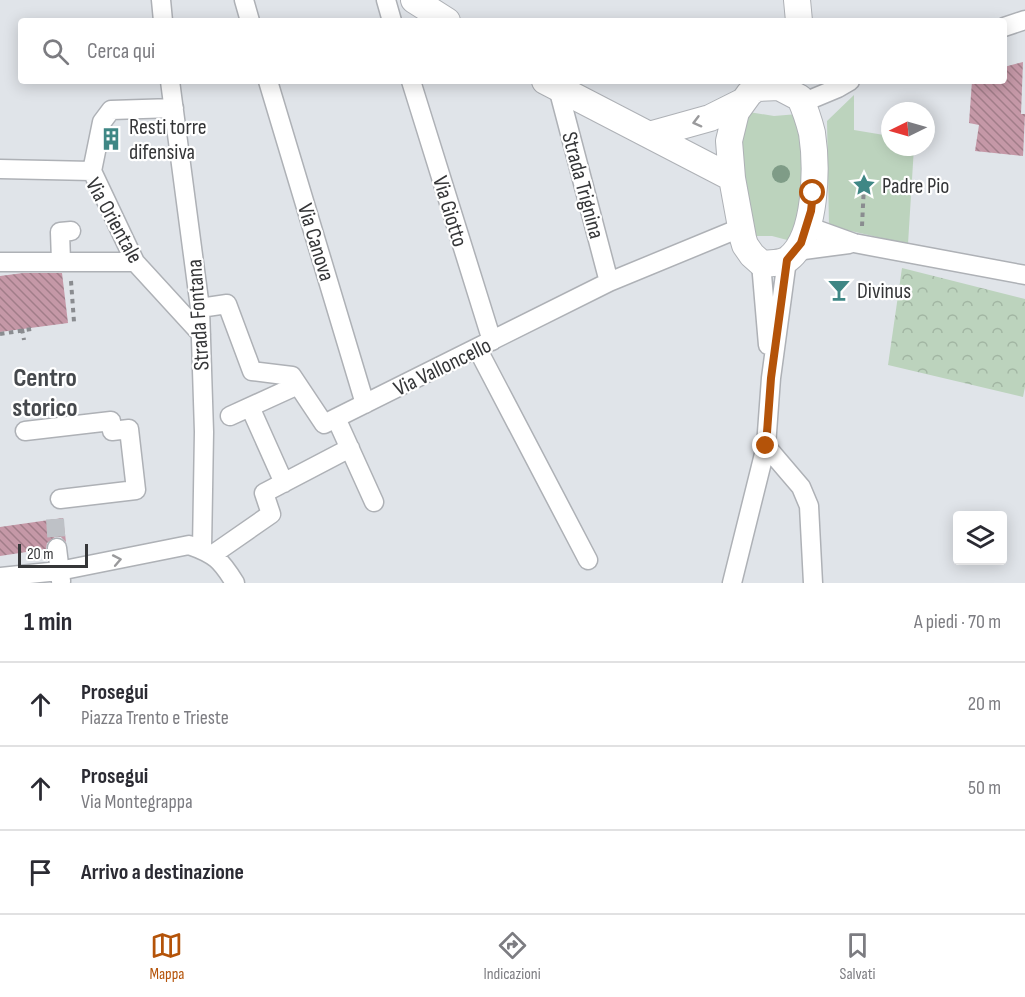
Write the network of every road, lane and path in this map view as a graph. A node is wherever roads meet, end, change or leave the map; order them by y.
1 (161, 0) edge
2 (244, 0) edge
3 (386, 0) edge
4 (414, 0) edge
5 (163, 18) edge
6 (249, 18) edge
7 (391, 18) edge
8 (442, 18) edge
9 (1025, 20) edge
10 (1007, 26) edge
11 (170, 84) edge
12 (269, 84) edge
13 (412, 84) edge
14 (552, 85) edge
15 (844, 85) edge
16 (753, 90) edge
17 (803, 101) edge
18 (174, 108) junction
19 (649, 135) junction
20 (0, 169) edge
21 (92, 171) junction
22 (732, 178) junction
23 (864, 185) dead end
24 (807, 226) junction
25 (740, 228) junction
26 (71, 231) dead end
27 (857, 244) junction
28 (791, 255) junction
29 (0, 262) edge
30 (65, 262) junction
31 (135, 262) junction
32 (761, 263) junction
33 (1025, 275) edge
34 (609, 282) junction
35 (200, 308) junction
36 (74, 322) dead end
37 (32, 329) dead end
38 (23, 330) junction
39 (0, 334) edge
40 (201, 334) junction
41 (24, 340) dead end
42 (484, 344) junction
43 (771, 378) junction
44 (298, 385) junction
45 (365, 404) junction
46 (250, 406) junction
47 (230, 416) dead end
48 (336, 418) junction
49 (25, 431) dead end
50 (766, 446) junction
51 (350, 448) junction
52 (284, 483) junction
53 (60, 499) dead end
54 (374, 502) dead end
55 (57, 548) tunnel mouth
56 (207, 552) junction
57 (588, 560) dead end
58 (0, 577) edge
59 (60, 577) edge
60 (235, 583) edge
61 (732, 583) edge
62 (813, 583) edge

1 - 5 street
2 - 6 street
3 - 7 street
4 - 8 street
9 - 10 street
11 - 18 street, Strada Fontana
12 - 45 street, Via Canova
13 - 42 street, Via Giotto
14 - 19 street, Strada Trignina
14 - 34 street, Strada Trignina
15 - 17 street
16 - 17 street
16 -> 19 street
16 - 22 street
17 - 24 street
18 - 21 street
18 - 35 street, Strada Fontana
19 - 22 street, Strada Trignina
20 - 21 street, Via Orientale
21 - 31 street, Via Orientale
22 - 25 street
23 - 27 path
24 - 27 street
24 - 28 street
25 - 32 street
25 - 34 street, Via Valloncello
26 - 30 street
27 - 28 street
27 - 33 street
28 - 32 street
28 - 43 street
29 - 30 street
30 - 31 street
30 - 36 path
31 - 40 street, Via Orientale
32 - 43 street
34 - 42 street, Via Valloncello
35 - 40 street, Strada Fontana
35 - 44 street
37 - 38 path
38 - 39 path
38 - 41 path
40 - 56 street, Strada Fontana
42 - 45 street, Via Valloncello
42 - 57 street, Via Giotto
43 - 50 street
44 - 46 street
44 - 48 street
45 - 48 street, Via Valloncello
46 - 47 street
46 - 52 street
48 - 51 street
49 - 53 street
50 - 61 street
50 - 62 street
51 - 52 street
51 - 54 street
52 - 56 street
55 - 59 street
59 -> 56 street
56 - 60 street
58 - 59 street

